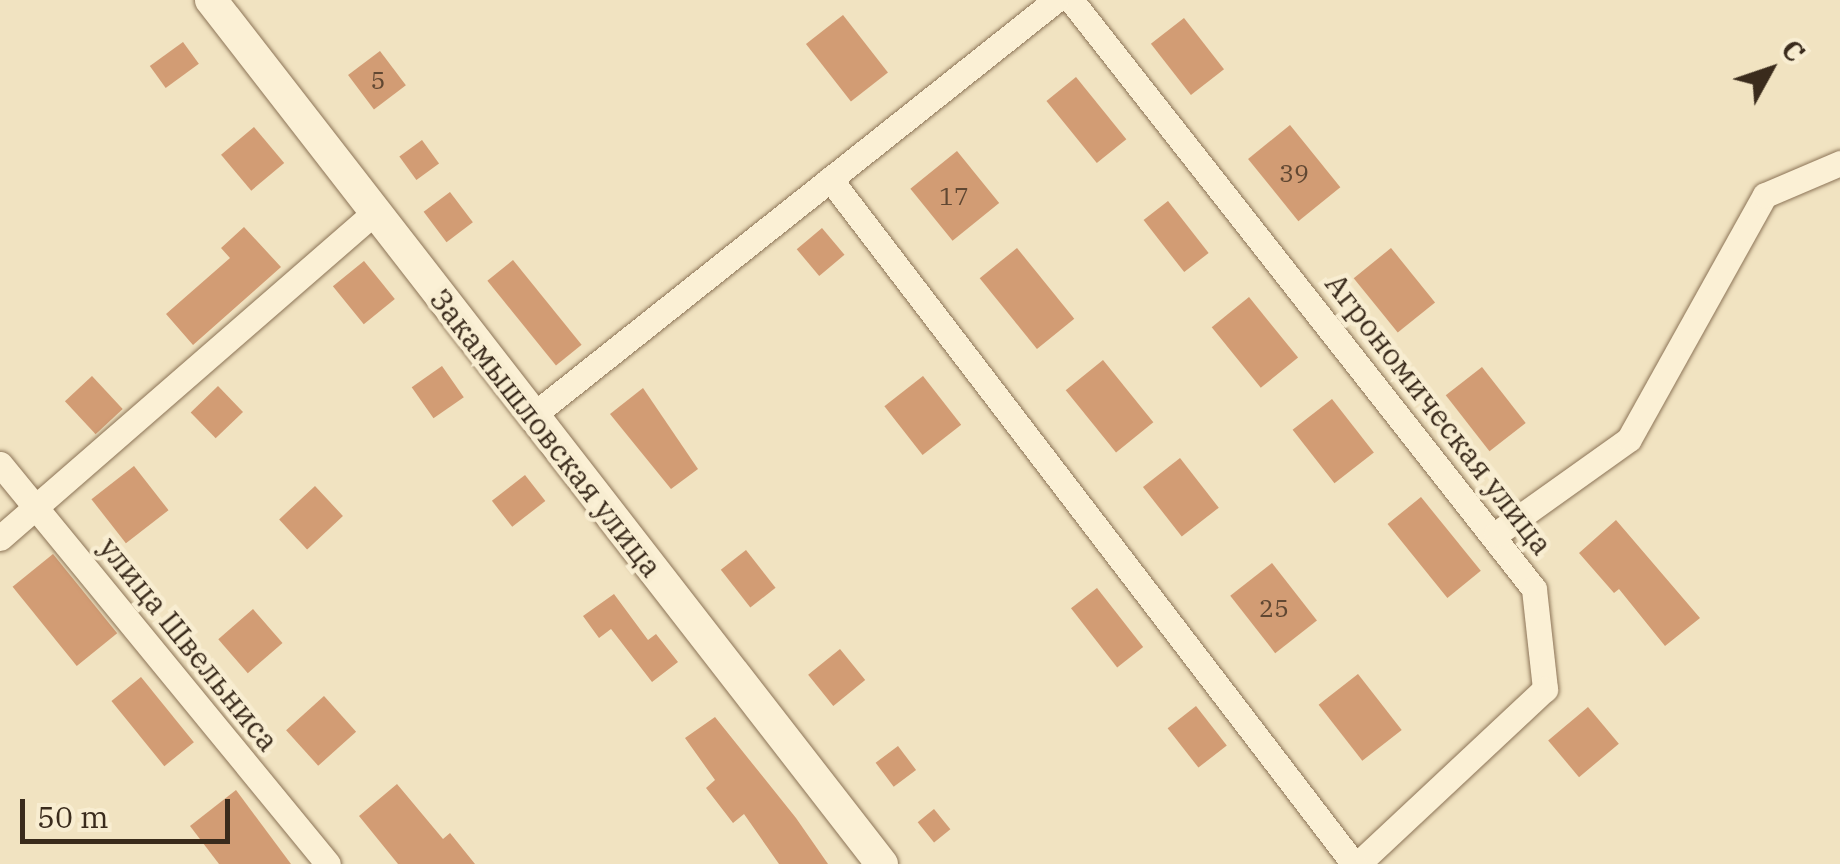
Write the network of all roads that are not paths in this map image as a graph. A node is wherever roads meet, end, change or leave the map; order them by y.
1 (212, 0) edge
2 (1056, 0) edge
3 (1070, 0) edge
4 (1840, 163) edge
5 (830, 180) junction
6 (375, 212) junction
7 (532, 416) junction
8 (0, 464) edge
9 (35, 508) junction
10 (1496, 534) junction
11 (0, 538) edge
12 (328, 864) edge
13 (882, 864) edge
14 (1356, 864) edge

1 - 6 street, Закамышловская улица
2 - 5 street
3 - 10 street, Агрономическая улица
4 - 10 street
5 - 7 street
5 - 14 street, Агрономическая улица
6 - 7 street, Закамышловская улица
6 - 9 street
7 - 13 street, Закамышловская улица
8 - 9 street, улица Швельниса
9 - 11 street
9 - 12 street, улица Швельниса
10 - 14 street, Агрономическая улица

